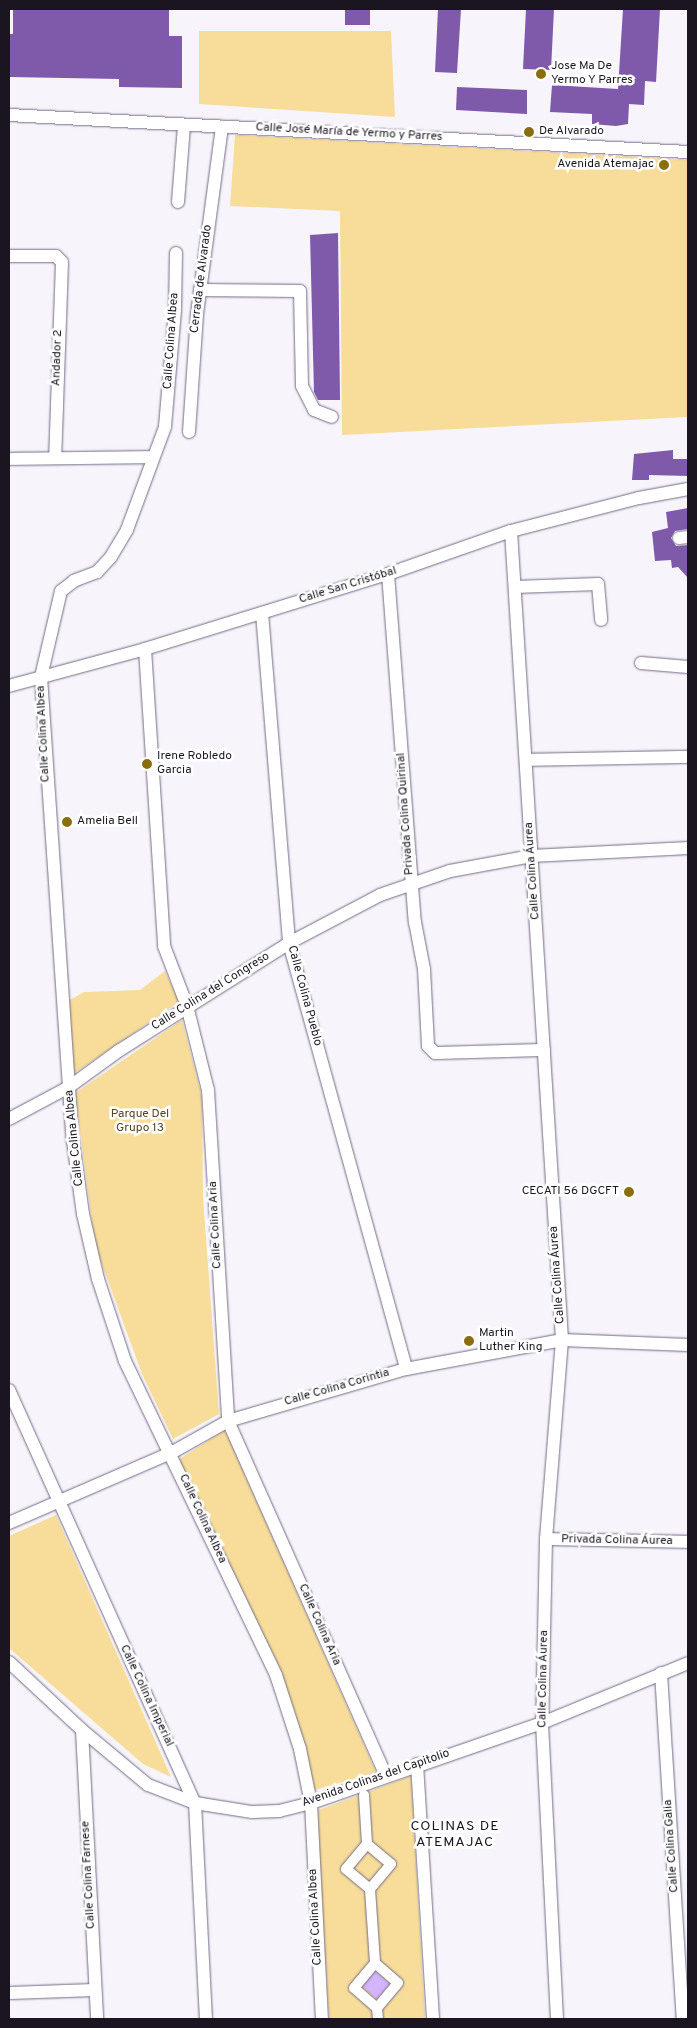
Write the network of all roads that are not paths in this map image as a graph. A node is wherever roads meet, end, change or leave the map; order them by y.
1 (9, 115) edge
2 (184, 125) junction
3 (222, 127) junction
4 (688, 152) edge
5 (178, 202) dead end
6 (176, 253) dead end
7 (9, 256) edge
8 (200, 290) junction
9 (175, 310) junction
10 (197, 314) junction
11 (332, 416) dead end
12 (190, 432) dead end
13 (153, 456) junction
14 (55, 458) junction
15 (9, 459) edge
16 (688, 489) edge
17 (511, 531) junction
18 (388, 574) junction
19 (515, 587) junction
20 (262, 613) junction
21 (601, 620) dead end
22 (146, 649) junction
23 (641, 663) dead end
24 (688, 667) edge
25 (41, 678) junction
26 (9, 686) edge
27 (688, 758) edge
28 (526, 760) junction
29 (688, 848) edge
30 (532, 856) junction
31 (412, 883) junction
32 (290, 943) junction
33 (187, 1006) junction
34 (544, 1050) junction
35 (70, 1088) junction
36 (9, 1119) edge
37 (562, 1340) junction
38 (688, 1345) edge
39 (406, 1369) junction
40 (9, 1390) edge
41 (228, 1421) junction
42 (171, 1453) junction
43 (57, 1501) junction
44 (9, 1523) edge
45 (546, 1539) junction
46 (688, 1542) edge
47 (9, 1662) edge
48 (688, 1663) edge
49 (661, 1673) junction
50 (542, 1723) junction
51 (82, 1730) junction
52 (417, 1764) junction
53 (386, 1776) junction
54 (364, 1795) dead end
55 (195, 1803) junction
56 (311, 1803) junction
57 (367, 1844) junction
58 (370, 1889) junction
59 (375, 1963) junction
60 (95, 1990) junction
61 (9, 1993) edge
62 (377, 2008) junction
63 (96, 2019) edge
64 (206, 2019) edge
65 (322, 2019) edge
66 (378, 2019) edge
67 (433, 2019) edge
68 (558, 2019) edge
69 (683, 2019) edge

1 - 2 street, Calle José María de Yermo y Parres
2 - 3 street, Calle José María de Yermo y Parres
2 - 5 street
3 - 4 street, Calle José María de Yermo y Parres
3 - 8 street, Cerrada de Alvarado
6 - 9 street, Calle Colina Albea
7 - 14 street, Andador 2
8 - 10 street, Cerrada de Alvarado
8 - 11 street
9 - 10 street
9 - 13 street, Calle Colina Albea
10 - 12 street, Cerrada de Alvarado
13 - 14 street
13 - 25 street, Calle Colina Albea
14 - 15 street
16 - 17 street, Calle San Cristóbal
17 - 18 street, Calle San Cristóbal
17 - 19 street, Calle Colina Áurea
18 - 20 street, Calle San Cristóbal
18 - 31 street, Privada Colina Quirinal
19 - 21 street
19 - 28 street, Calle Colina Áurea
20 - 22 street, Calle San Cristóbal
20 - 32 street, Calle Colina Pueblo
22 - 25 street, Calle San Cristóbal
22 - 33 street, Calle Colina Aria
23 - 24 street
25 - 26 street, Calle San Cristóbal
25 - 35 street, Calle Colina Albea
27 - 28 street
28 - 30 street, Calle Colina Áurea
29 - 30 street, Calle Colina del Congreso
30 - 31 street, Calle Colina del Congreso
30 - 34 street, Calle Colina Áurea
31 - 32 street, Calle Colina del Congreso
31 - 34 street, Privada Colina Quirinal
32 - 33 street, Calle Colina del Congreso
32 - 39 street, Calle Colina Pueblo
33 - 35 street, Calle Colina del Congreso
33 - 41 street, Calle Colina Aria
34 - 37 street, Calle Colina Áurea
35 - 36 street, Calle Colina del Congreso
35 - 42 street, Calle Colina Albea
37 - 38 street, Calle Colina Corintia
37 - 39 street, Calle Colina Corintia
37 - 45 street, Calle Colina Áurea
39 - 41 street, Calle Colina Corintia
40 - 43 street, Calle Colina Imperial
41 - 42 street, Calle Colina Corintia
41 - 53 street, Calle Colina Aria
42 - 43 street, Calle Colina Corintia
42 - 56 street, Calle Colina Albea
43 - 44 street, Calle Colina Corintia
43 - 55 street, Calle Colina Imperial
45 - 46 street, Privada Colina Áurea
45 - 50 street, Calle Colina Áurea
47 - 51 street, Avenida Colinas del Capitolio
48 - 49 street, Avenida Colinas del Capitolio
49 - 50 street, Avenida Colinas del Capitolio
49 - 69 street, Calle Colina Galia
50 - 52 street, Avenida Colinas del Capitolio
50 - 68 street, Calle Colina Áurea
51 - 55 street, Avenida Colinas del Capitolio
51 - 60 street, Calle Colina Farnese
52 - 53 street, Avenida Colinas del Capitolio
52 - 67 street
53 - 56 street, Avenida Colinas del Capitolio
54 - 57 street
55 - 56 street, Avenida Colinas del Capitolio
55 - 64 street, Calle Colina Imperial
56 - 65 street, Calle Colina Albea
57 - 58 street
57 - 58 street
58 - 59 street
59 - 62 street
59 - 62 street
60 - 61 street
60 - 63 street, Calle Colina Farnese
62 - 66 street

